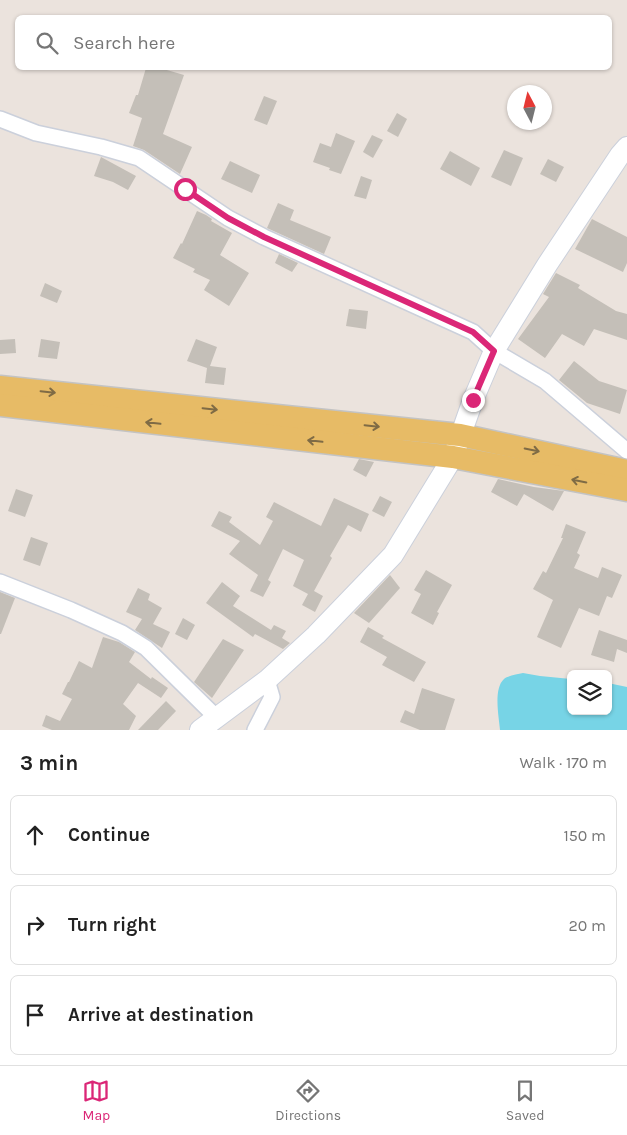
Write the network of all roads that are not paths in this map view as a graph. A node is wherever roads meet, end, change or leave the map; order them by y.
1 (0, 120) edge
2 (627, 147) edge
3 (494, 351) junction
4 (0, 388) edge
5 (0, 406) edge
6 (460, 435) junction
7 (627, 451) edge
8 (452, 456) junction
9 (627, 471) edge
10 (627, 490) edge
11 (0, 582) edge
12 (267, 680) junction
13 (216, 717) junction
14 (200, 730) edge
15 (255, 730) edge

1 - 3 street
2 - 3 main road
3 - 6 main road
3 - 7 street
4 -> 6 main road
8 -> 5 main road
6 - 8 main road
6 -> 9 main road
10 -> 8 main road
8 - 12 main road
11 - 13 street
12 - 13 main road
12 - 15 street
13 - 14 main road

